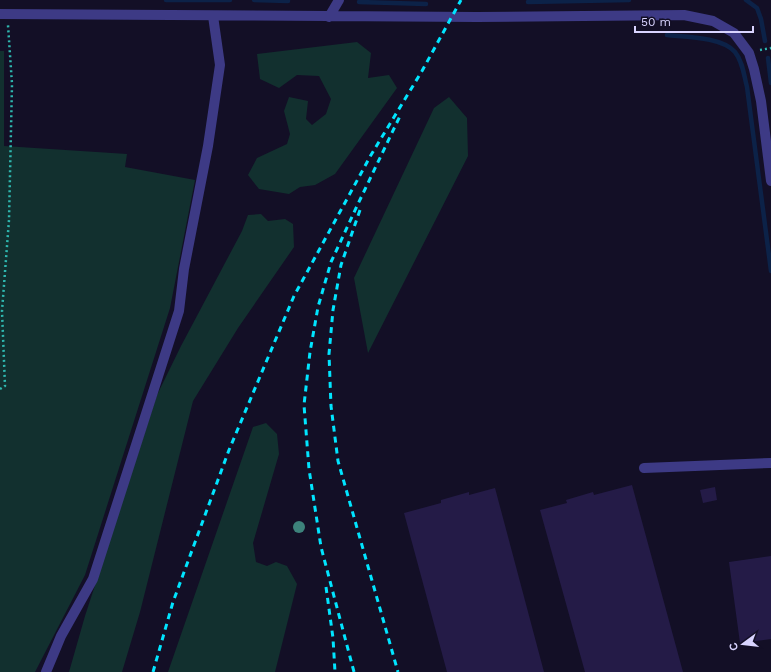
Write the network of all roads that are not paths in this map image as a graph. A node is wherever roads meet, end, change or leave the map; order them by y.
1 (339, 0) edge
2 (3, 14) edge
3 (213, 16) junction
4 (329, 16) junction
5 (771, 180) edge
6 (771, 463) edge
7 (644, 468) dead end
8 (46, 672) edge

1 - 4 street
2 - 3 street
3 - 4 street
3 - 8 street
4 - 5 street
6 - 7 street

